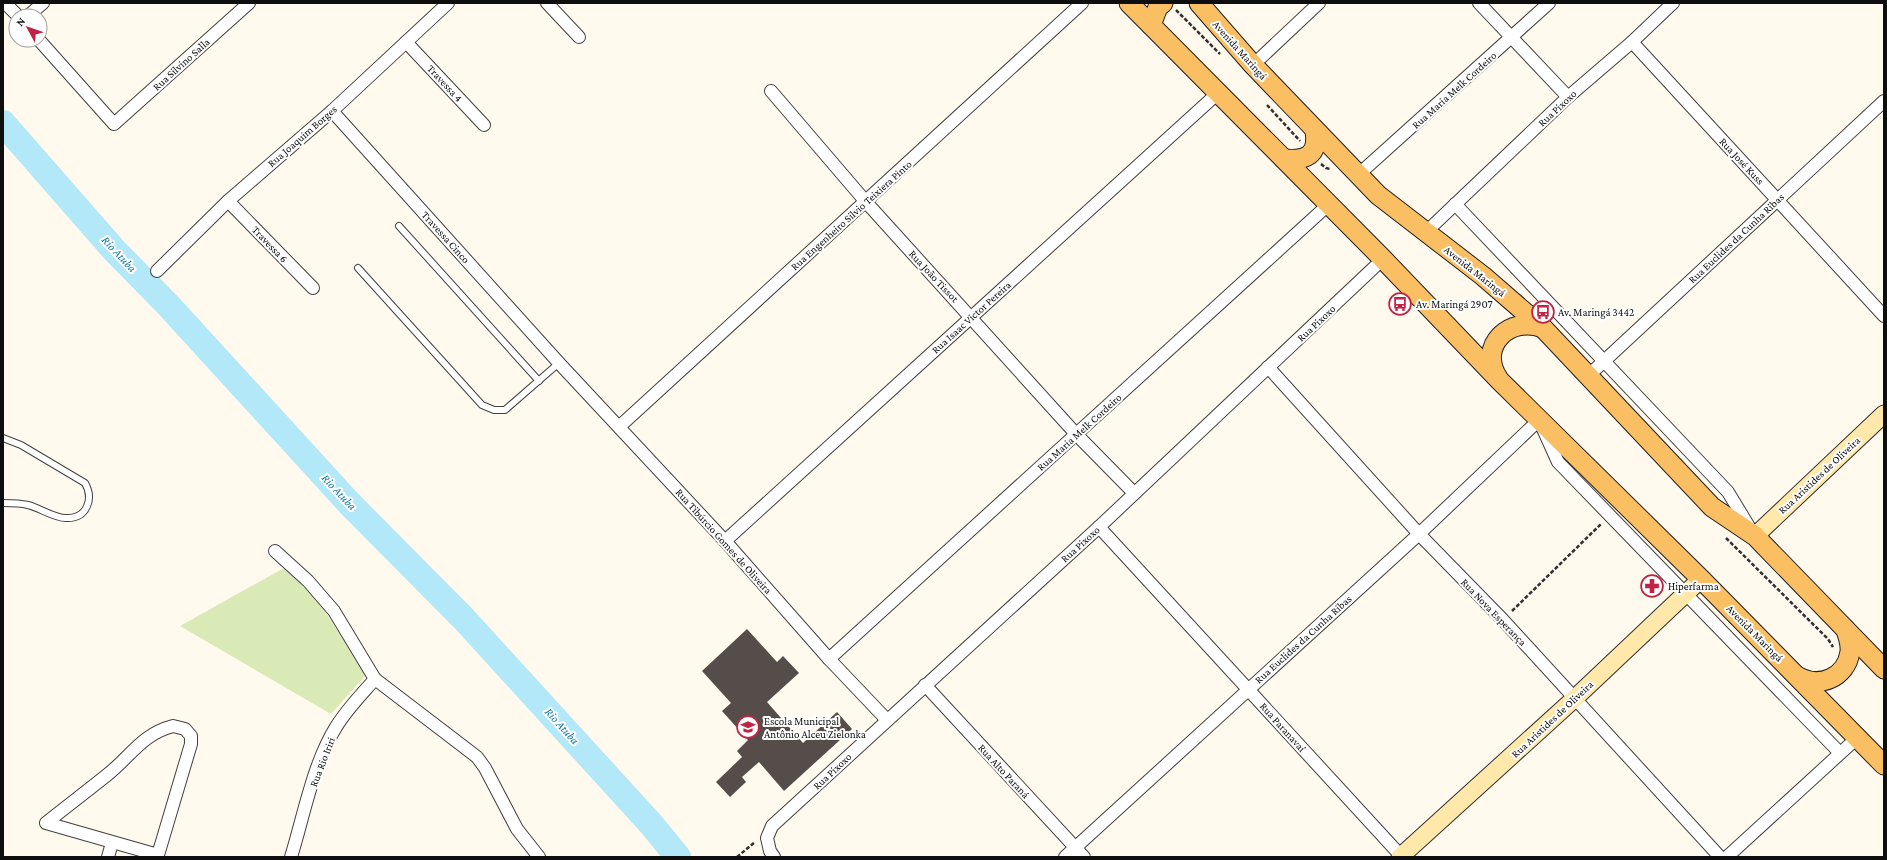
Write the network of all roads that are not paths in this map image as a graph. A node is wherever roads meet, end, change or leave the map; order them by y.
1 (249, 3) edge
2 (448, 3) edge
3 (547, 3) edge
4 (1082, 3) edge
5 (1129, 3) edge
6 (1163, 3) edge
7 (1199, 3) edge
8 (1319, 3) edge
9 (1480, 3) edge
10 (1549, 3) edge
11 (1673, 3) edge
12 (1151, 25) junction
13 (579, 37) dead end
14 (1511, 38) junction
15 (406, 42) junction
16 (1632, 42) junction
17 (46, 48) edge
18 (1253, 65) junction
19 (771, 91) dead end
20 (1218, 93) junction
21 (1568, 98) junction
22 (1884, 101) edge
23 (332, 111) junction
24 (484, 125) dead end
25 (1315, 131) junction
26 (1284, 159) junction
27 (1358, 175) junction
28 (1777, 200) junction
29 (228, 201) junction
30 (866, 202) junction
31 (1328, 204) junction
32 (1455, 204) junction
33 (400, 226) dead end
34 (1425, 233) junction
35 (1383, 259) junction
36 (358, 268) dead end
37 (157, 271) dead end
38 (313, 288) dead end
39 (1884, 316) edge
40 (971, 317) junction
41 (1543, 328) junction
42 (1604, 360) junction
43 (560, 363) junction
44 (1268, 367) junction
45 (1588, 376) junction
46 (1499, 380) junction
47 (539, 381) junction
48 (1884, 414) edge
49 (1540, 420) junction
50 (620, 426) junction
51 (1076, 434) junction
52 (3, 438) edge
53 (1134, 493) junction
54 (3, 503) edge
55 (1099, 527) junction
56 (1419, 534) junction
57 (1755, 536) junction
58 (725, 541) junction
59 (275, 551) dead end
60 (1701, 578) junction
61 (1686, 593) junction
62 (1846, 630) junction
63 (829, 659) junction
64 (1884, 669) edge
65 (1796, 675) junction
66 (375, 680) junction
67 (925, 685) junction
68 (1248, 689) junction
69 (1574, 699) junction
70 (887, 720) junction
71 (1857, 738) junction
72 (1840, 753) junction
73 (1884, 765) edge
74 (112, 843) junction
75 (1075, 848) junction
76 (108, 857) edge
77 (291, 857) edge
78 (539, 857) edge
79 (774, 857) edge
80 (1065, 857) edge
81 (1084, 857) edge
82 (1401, 857) edge
83 (1720, 857) edge
84 (1727, 857) edge

1 - 17 street, Rua Silvino Salla
2 - 15 street, Rua Joaquim Borges
3 - 13 street
4 - 30 street, Rua Engenheiro Silvio Teixiera Pinto
5 - 12 main road, Avenida Maringá
6 - 12 main road
7 - 18 main road, Avenida Maringá
8 - 18 street
9 - 14 street
10 - 14 street, Rua Maria Melk Cordeiro
11 - 16 street, Rua Pixoxo
12 - 20 main road, Avenida Maringá
14 - 21 street
14 - 27 street, Rua Maria Melk Cordeiro
15 - 23 street, Rua Joaquim Borges
15 - 24 street, Travessa 4
16 - 21 street, Rua Pixoxo
16 - 28 street, Rua José Kuss
18 - 25 main road, Avenida Maringá
19 - 30 street, Rua João Tissot
20 - 26 main road, Avenida Maringá
20 - 40 street, Rua Isaac Victor Pereira
21 - 32 street, Rua Pixoxo
22 - 28 street, Rua Euclides da Cunha Ribas
23 - 29 street, Rua Joaquim Borges
23 - 43 street, Travessa Cinco
25 - 26 main road
25 - 27 main road, Avenida Maringá
26 - 31 main road, Avenida Maringá
27 - 34 main road, Avenida Maringá
28 - 39 street, Rua José Kuss
28 - 42 street, Rua Euclides da Cunha Ribas
29 - 37 street, Rua Joaquim Borges
29 - 38 street, Travessa 6
30 - 40 street, Rua João Tissot
30 - 50 street, Rua Engenheiro Silvio Teixiera Pinto
31 - 35 main road, Avenida Maringá
31 - 51 street, Rua Maria Melk Cordeiro
32 - 34 street, Rua Pixoxo
32 - 42 street, Avenida Maringá
33 - 47 lane
34 - 41 main road, Avenida Maringá
35 - 44 street, Rua Pixoxo
35 - 46 main road, Avenida Maringá
36 - 47 lane
40 - 51 street, Rua João Tissot
40 - 58 street, Rua Isaac Victor Pereira
41 - 45 main road, Avenida Maringá
41 - 46 main road
42 - 45 street, Rua Euclides da Cunha Ribas
42 - 57 street, Avenida Maringá
43 - 47 lane
43 - 50 street, Rua Tibúrcio Gomes de Oliveira
44 - 53 street, Rua Pixoxo
44 - 56 street, Rua Nova Esperança
45 - 57 main road, Avenida Maringá
46 - 49 main road, Avenida Maringá
48 - 57 main road, Rua Aristides de Oliveira
49 - 56 street, Rua Euclides da Cunha Ribas
49 - 60 main road, Avenida Maringá
49 - 61 street, Avenida Maringá
50 - 58 street, Rua Tibúrcio Gomes de Oliveira
51 - 53 street, Rua João Tissot
51 - 63 street, Rua Maria Melk Cordeiro
52 - 54 lane
53 - 55 street, Rua Pixoxo
55 - 67 street, Rua Pixoxo
55 - 68 street, Rua Paranavaí
56 - 68 street, Rua Euclides da Cunha Ribas
56 - 69 street, Rua Nova Esperança
57 - 62 main road, Avenida Maringá
58 - 63 street, Rua Tibúrcio Gomes de Oliveira
59 - 66 street
60 - 61 main road, Rua Aristides de Oliveira
60 - 65 main road, Avenida Maringá
61 - 69 main road, Rua Aristides de Oliveira
61 - 72 street, Avenida Maringá
62 - 64 main road, Avenida Maringá
62 - 65 main road
63 - 70 street, Rua Tibúrcio Gomes de Oliveira
65 - 71 main road, Avenida Maringá
66 - 77 street, Rua Rio Iriri
66 - 78 street
67 - 70 street, Rua Pixoxo
67 - 75 street, Rua Alto Paraná
68 - 75 street, Rua Euclides da Cunha Ribas
68 - 82 street, Rua Paranavaí
69 - 82 main road, Rua Aristides de Oliveira
69 - 83 street, Rua Nova Esperança
70 - 79 street, Rua Pixoxo
71 - 72 street
71 - 73 main road, Avenida Maringá
72 - 84 street
74 - 74 street
74 - 76 street
75 - 80 street, Rua Euclides da Cunha Ribas
75 - 81 street, Rua Alto Paraná

